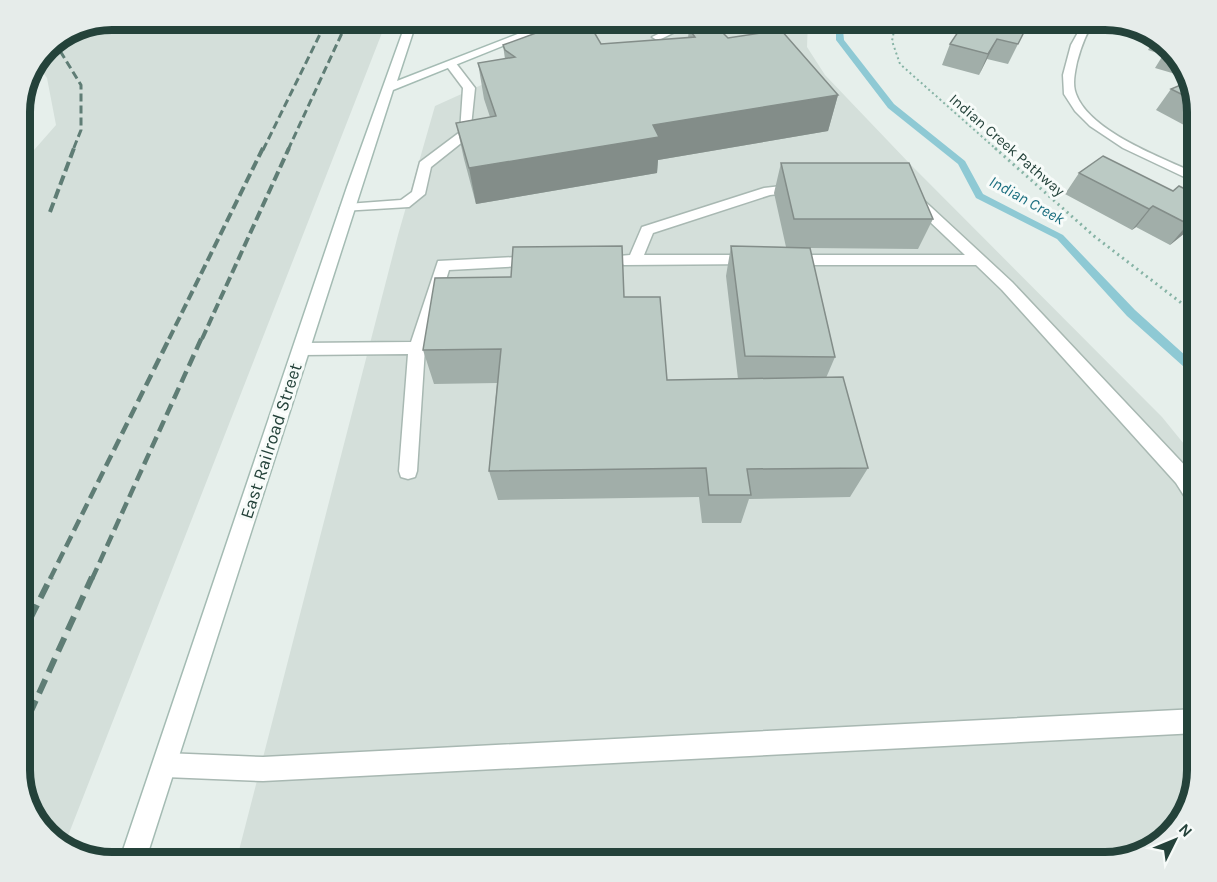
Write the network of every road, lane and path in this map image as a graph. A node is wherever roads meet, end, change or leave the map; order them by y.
1 (409, 30) edge
2 (537, 30) edge
3 (672, 30) edge
4 (893, 30) edge
5 (1085, 30) edge
6 (657, 37) edge
7 (451, 64) junction
8 (389, 88) junction
9 (1187, 174) edge
10 (819, 187) edge
11 (904, 190) edge
12 (347, 208) junction
13 (613, 260) edge
14 (635, 260) junction
15 (979, 260) junction
16 (546, 261) edge
17 (1187, 307) edge
18 (417, 348) junction
19 (301, 349) junction
20 (408, 471) dead end
21 (1187, 483) edge
22 (1187, 722) edge
23 (165, 765) junction
24 (135, 852) edge

1 - 8 street, East Railroad Street
2 - 7 street
3 - 6 street
4 - 17 path, Indian Creek Pathway
5 - 9 street
7 - 8 street
7 - 12 street
8 - 12 street, East Railroad Street
10 - 14 street
11 - 15 street
12 - 19 street, East Railroad Street
13 - 14 street
14 - 15 street
15 - 21 street
16 - 18 street
18 - 19 street
18 - 20 street
19 - 23 street, East Railroad Street
22 - 23 street
23 - 24 street, East Railroad Street

